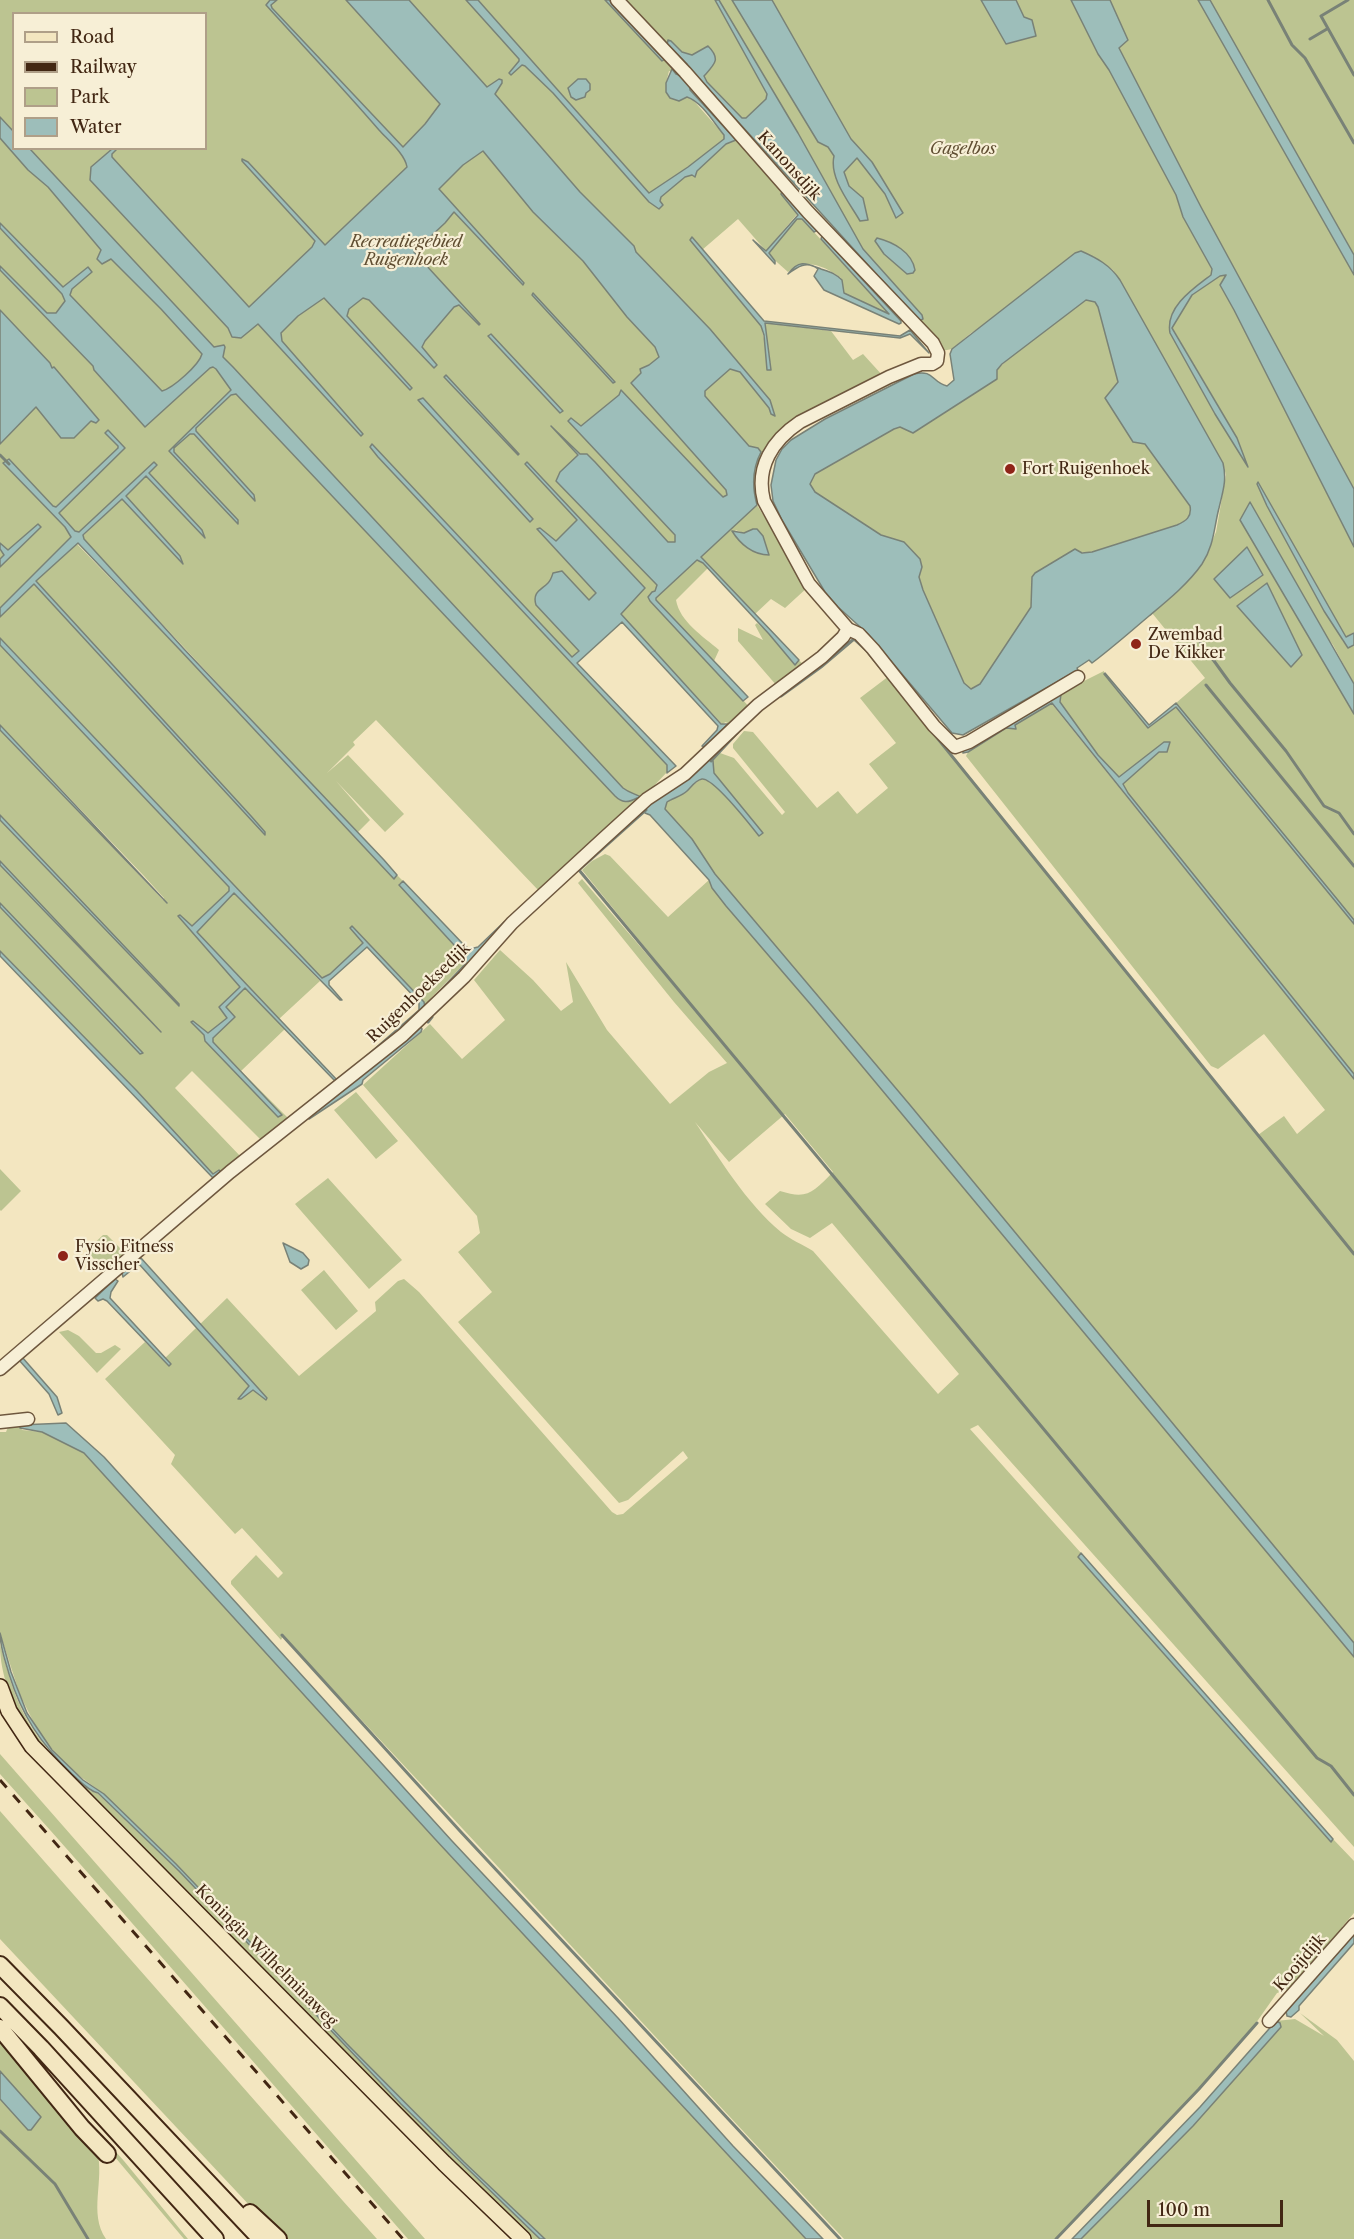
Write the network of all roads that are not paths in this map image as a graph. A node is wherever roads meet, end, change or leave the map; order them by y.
1 (617, 0) edge
2 (848, 629) junction
3 (1078, 678) dead end
4 (0, 1369) edge
5 (28, 1419) dead end
6 (0, 1422) edge
7 (0, 1687) edge
8 (1354, 1925) edge
9 (0, 1965) edge
10 (0, 2006) edge
11 (1269, 2021) dead end
12 (0, 2028) edge
13 (107, 2154) dead end
14 (219, 2193) junction
15 (215, 2239) edge
16 (261, 2239) edge
17 (278, 2239) edge
18 (523, 2239) edge

1 - 2 street, Kanonsdijk
2 - 3 street
2 - 4 street, Ruigenhoeksedijk
5 - 6 street
7 - 18 main road, Koningin Wilhelminaweg
8 - 11 street, Kooijdijk
9 - 14 highway
10 - 15 highway
12 - 13 highway
14 - 16 highway
14 - 17 highway

